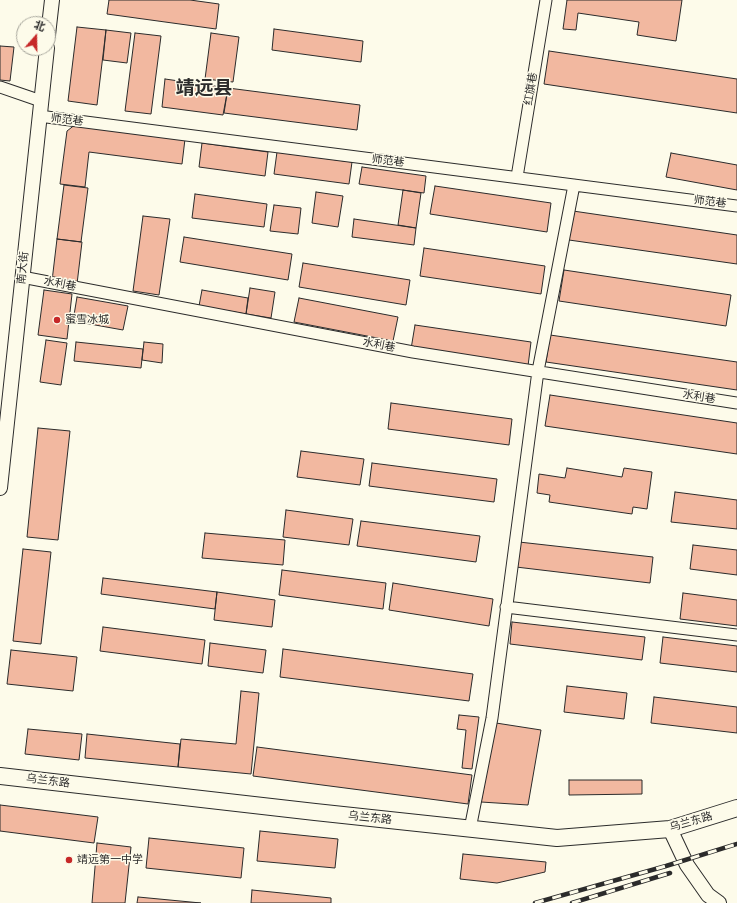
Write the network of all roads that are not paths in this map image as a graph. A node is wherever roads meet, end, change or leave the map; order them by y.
1 (52, 0) edge
2 (546, 0) edge
3 (50, 16) edge
4 (46, 56) edge
5 (0, 87) edge
6 (41, 101) junction
7 (39, 116) junction
8 (517, 177) junction
9 (574, 185) junction
10 (737, 206) edge
11 (22, 277) junction
12 (538, 371) junction
13 (737, 403) edge
14 (0, 488) edge
15 (506, 607) junction
16 (737, 635) edge
17 (0, 776) edge
18 (737, 808) edge
19 (470, 828) junction
20 (670, 829) junction
21 (719, 903) edge

1 - 3 street
2 - 8 street, 红旗巷
4 - 6 street, 南大街
5 - 6 street
6 - 7 street, 南大街
7 - 8 street, 师范巷
7 - 11 street, 南大街
8 - 9 street, 师范巷
9 - 10 street, 师范巷
9 - 12 street
11 - 12 street, 水利巷
11 - 14 street, 南大街
12 - 13 street, 水利巷
12 - 15 street
15 - 16 street
15 - 19 street
17 - 19 main road, 乌兰东路
18 - 20 main road, 乌兰东路
19 - 20 main road, 乌兰东路
20 - 21 street

